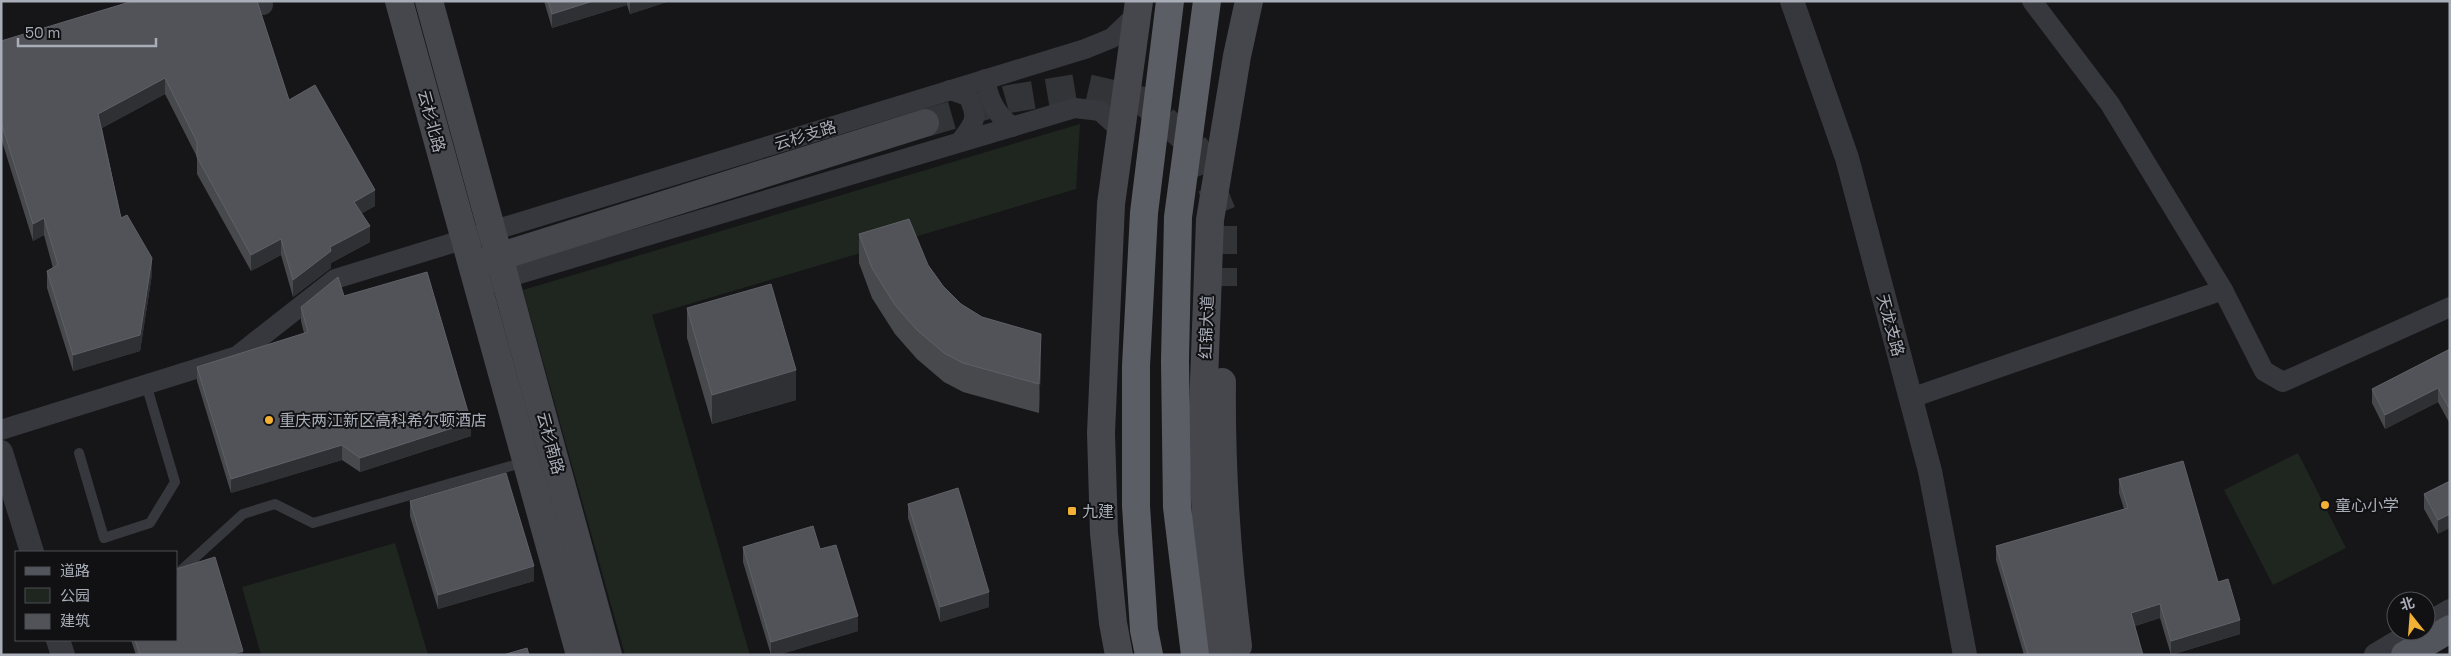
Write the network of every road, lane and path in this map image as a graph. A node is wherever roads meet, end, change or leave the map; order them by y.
1 (399, 1) edge
2 (429, 1) edge
3 (1170, 1) edge
4 (1207, 1) edge
5 (1249, 1) edge
6 (1792, 1) edge
7 (2032, 1) edge
8 (1138, 8) edge
9 (984, 79) junction
10 (950, 90) junction
11 (924, 122) tunnel mouth
12 (1012, 127) junction
13 (1121, 130) junction
14 (960, 142) junction
15 (500, 255) junction
16 (472, 264) junction
17 (1223, 286) tunnel mouth
18 (2223, 290) junction
19 (2450, 307) edge
20 (146, 384) junction
21 (1911, 398) junction
22 (1, 430) edge
23 (1, 452) edge
24 (79, 453) dead end
25 (526, 462) junction
26 (32, 551) edge
27 (178, 573) edge
28 (2450, 611) edge
29 (2436, 619) edge
30 (2450, 628) edge
31 (58, 641) edge
32 (2399, 641) edge
33 (63, 655) edge
34 (580, 655) edge
35 (608, 655) edge
36 (1119, 655) edge
37 (1149, 655) edge
38 (1195, 655) edge
39 (1221, 655) edge
40 (1239, 655) edge
41 (1965, 655) edge
42 (2376, 655) edge
43 (2405, 655) edge

1 - 16 main road, 云杉北路
2 - 15 main road, 云杉北路
3 - 37 highway
4 - 38 highway, 红锦大道
5 - 39 main road, 红锦大道
6 - 21 street, 天龙支路
7 - 18 street
8 - 9 street, 云杉支路
8 - 13 main road
9 - 10 street, 云杉支路
9 - 12 street
10 - 14 street
10 - 15 street, 云杉支路
11 - 15 main road
12 - 13 street
12 - 14 street
13 - 36 main road
14 - 15 street
15 - 16 main road
15 - 35 main road, 云杉南路
16 - 20 street
16 - 25 main road, 云杉南路
17 - 40 main road
18 - 19 street
18 - 21 street
20 - 22 street
20 - 24 lane
21 - 41 street, 天龙支路
23 - 26 street
25 - 27 lane
25 - 34 main road, 云杉南路
28 - 29 street
30 - 43 main road
31 - 33 street
32 - 42 street

